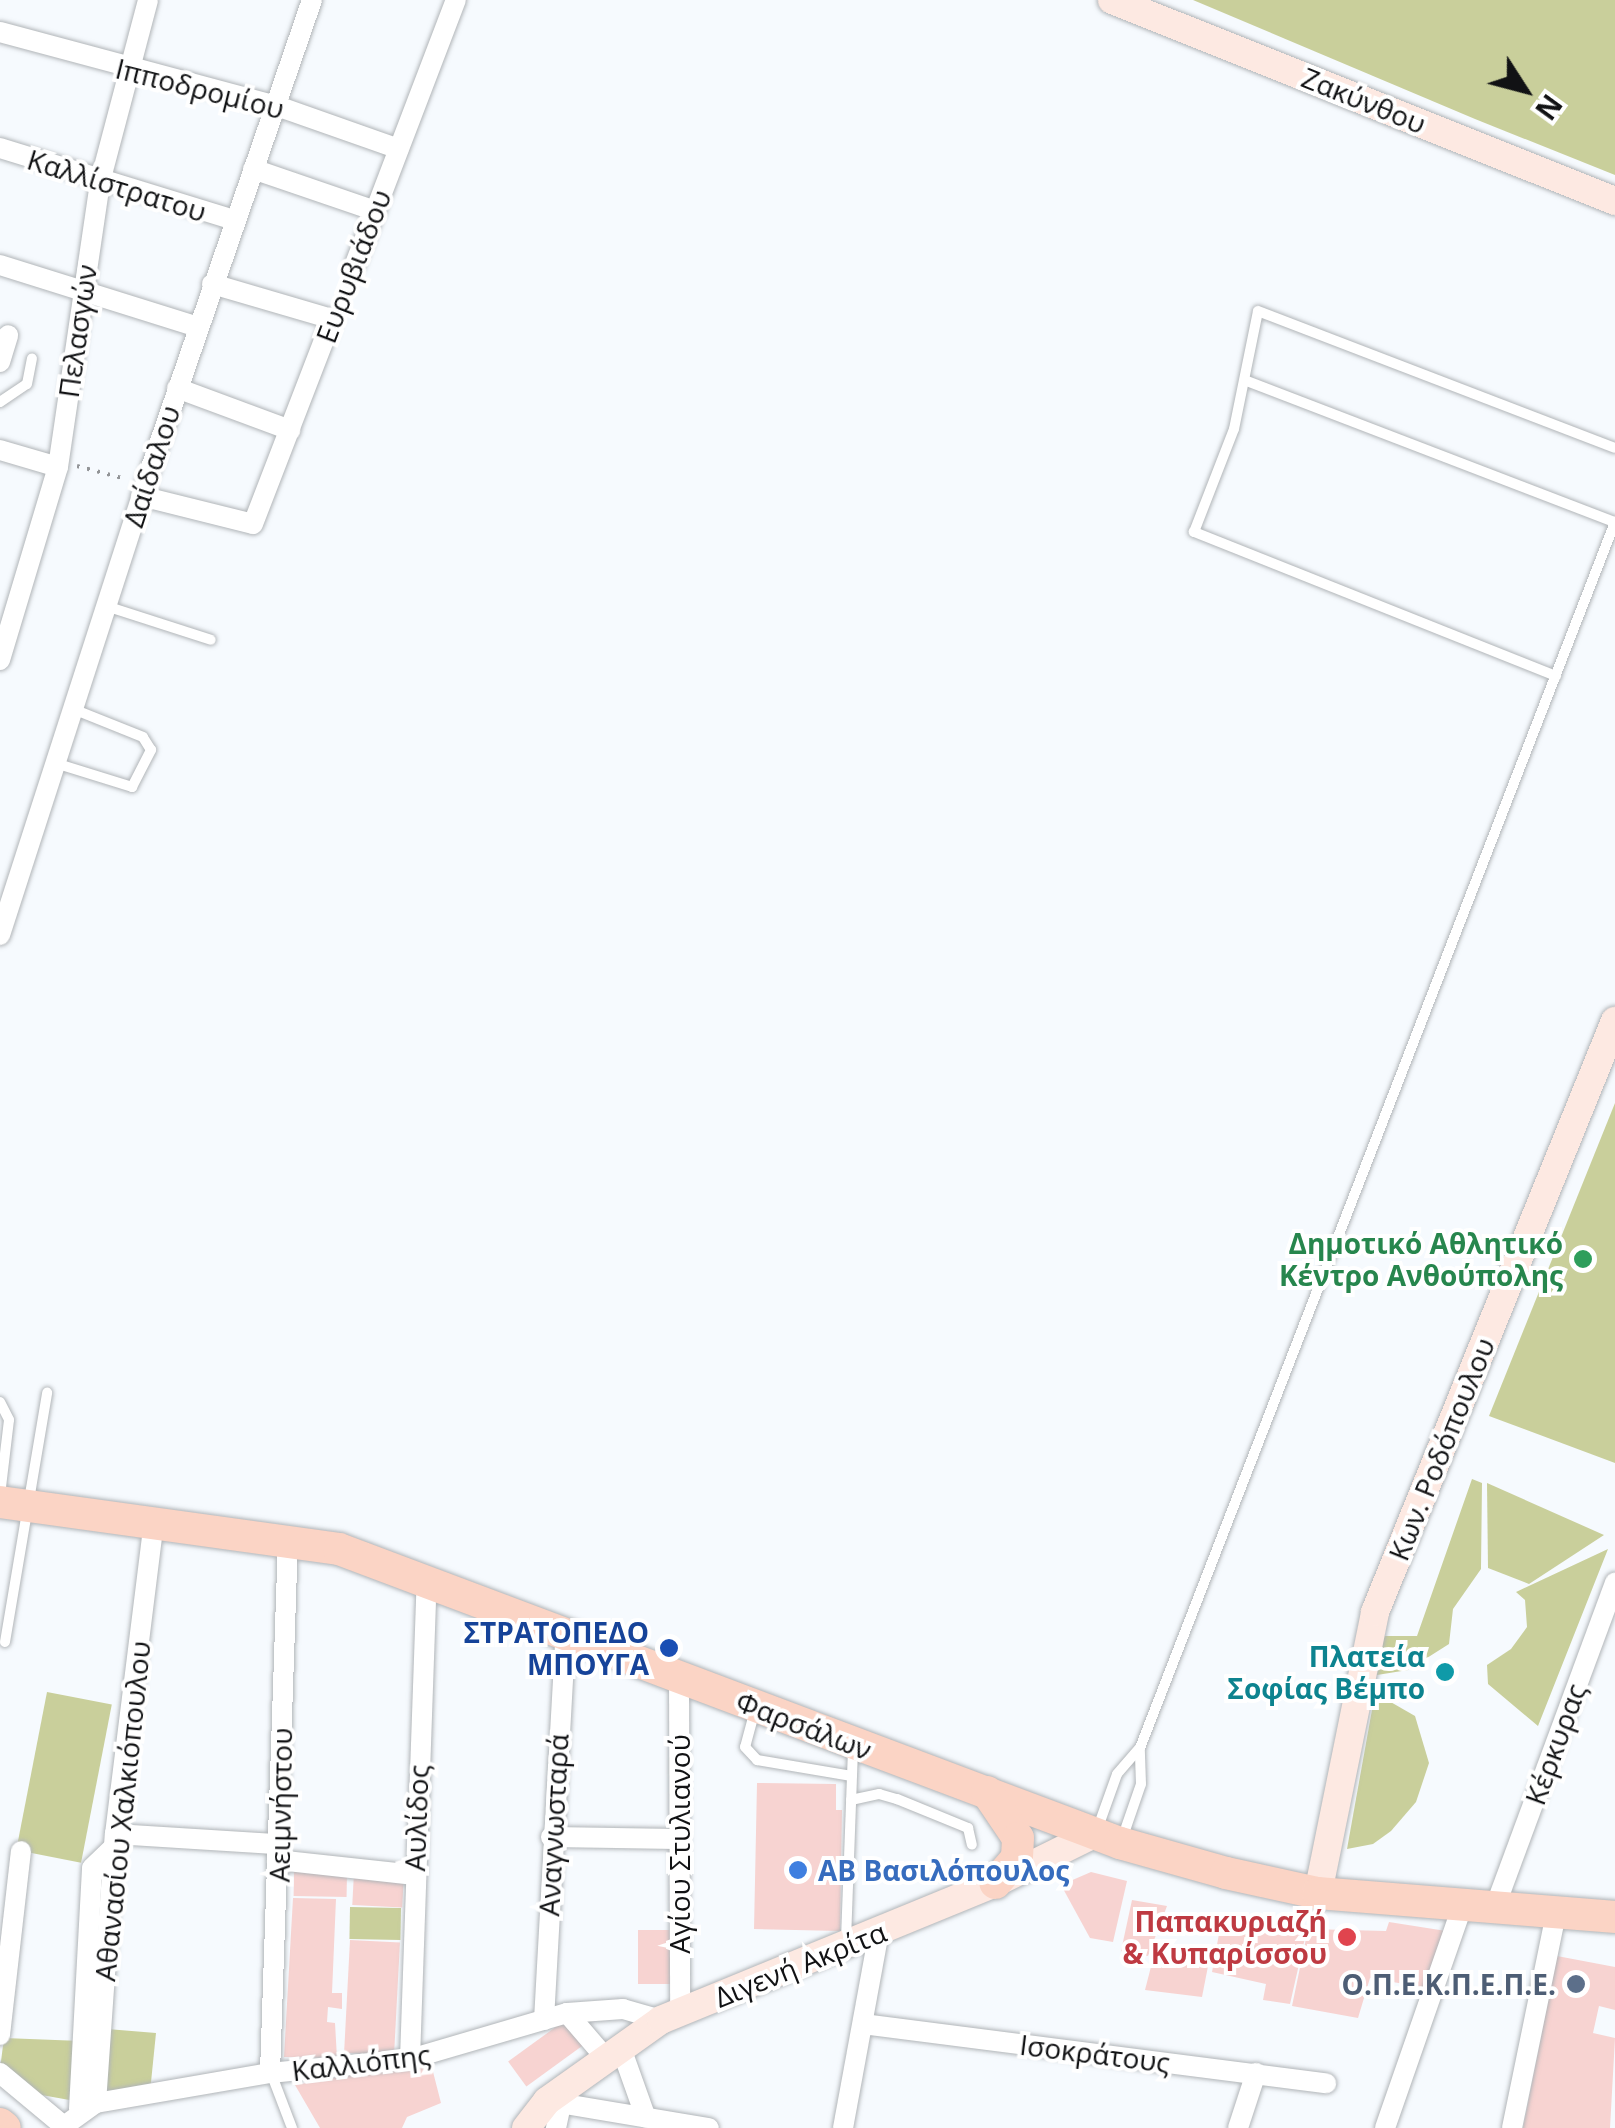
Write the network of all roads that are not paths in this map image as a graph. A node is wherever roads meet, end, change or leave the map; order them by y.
1 (148, 0) edge
2 (312, 0) edge
3 (456, 0) edge
4 (1112, 0) edge
5 (0, 32) edge
6 (125, 70) junction
7 (277, 106) junction
8 (0, 148) edge
9 (399, 148) junction
10 (253, 169) junction
11 (100, 182) junction
12 (1615, 201) edge
13 (376, 212) junction
14 (234, 220) junction
15 (355, 264) road end
16 (0, 265) edge
17 (212, 284) junction
18 (83, 290) junction
19 (198, 327) junction
20 (8, 335) dead end
21 (32, 358) dead end
22 (0, 362) edge
23 (1246, 380) junction
24 (177, 388) junction
25 (0, 402) edge
26 (290, 430) junction
27 (1615, 448) edge
28 (0, 450) edge
29 (58, 464) junction
30 (143, 491) junction
31 (1615, 522) edge
32 (106, 606) junction
33 (211, 640) dead end
34 (0, 660) edge
35 (1556, 676) junction
36 (72, 709) junction
37 (55, 763) junction
38 (0, 936) edge
39 (1615, 1021) edge
40 (48, 1393) dead end
41 (0, 1402) edge
42 (10, 1502) edge
43 (154, 1520) junction
44 (288, 1538) junction
45 (427, 1577) junction
46 (1615, 1582) edge
47 (566, 1629) junction
48 (6, 1642) dead end
49 (680, 1676) junction
50 (756, 1708) junction
51 (1140, 1748) junction
52 (852, 1760) junction
53 (987, 1792) junction
54 (851, 1800) junction
55 (551, 1836) junction
56 (1108, 1838) junction
57 (677, 1839) junction
58 (114, 1840) junction
59 (972, 1846) dead end
60 (22, 1851) dead end
61 (276, 1852) junction
62 (414, 1875) junction
63 (994, 1883) junction
64 (1318, 1893) junction
65 (1479, 1905) junction
66 (1556, 1914) junction
67 (1615, 1917) edge
68 (879, 1931) junction
69 (845, 1946) junction
70 (568, 2014) junction
71 (670, 2016) junction
72 (544, 2020) junction
73 (863, 2024) junction
74 (0, 2035) edge
75 (612, 2051) junction
76 (410, 2059) junction
77 (0, 2073) edge
78 (270, 2073) junction
79 (1256, 2074) junction
80 (1326, 2083) dead end
81 (554, 2103) junction
82 (88, 2106) junction
83 (646, 2118) junction
84 (65, 2127) edge
85 (292, 2128) edge
86 (526, 2128) edge
87 (556, 2128) edge
88 (709, 2128) edge
89 (843, 2128) edge
90 (1238, 2128) edge
91 (1386, 2128) edge
92 (1512, 2128) edge

1 - 6 street, Πελασγών
2 - 7 street, Δαίδαλου
3 - 9 street, Ευρυβιάδου
4 - 12 street, Ζακύνθου
5 - 6 street, Ιπποδρομίου
6 - 7 street, Ιπποδρομίου
6 - 11 street, Πελασγών
7 - 9 street, Ιπποδρομίου
7 - 10 street, Δαίδαλου
8 - 11 street, Καλλίστρατου
9 - 13 street, Ευρυβιάδου
10 - 13 street
10 - 14 street, Δαίδαλου
11 - 14 street, Καλλίστρατου
11 - 18 street, Πελασγών
13 - 15 street, Ευρυβιάδου
14 - 17 street, Δαίδαλου
16 - 18 street
17 - 19 street, Δαίδαλου
17 - 26 street, Ευρυβιάδου
18 - 19 street
18 - 29 street, Πελασγών
19 - 24 street, Δαίδαλου
20 - 22 street
21 - 25 lane
23 - 27 lane
23 - 31 lane
23 - 35 lane
24 - 26 street
24 - 30 street, Δαίδαλου
26 - 30 street, Ευρυβιάδου
28 - 29 street
29 - 34 street, Πελασγών
30 - 32 street, Δαίδαλου
31 - 35 lane
32 - 33 lane
32 - 36 street, Δαίδαλου
35 - 51 lane
36 - 37 street, Δαίδαλου
36 - 37 lane
37 - 38 street, Δαίδαλου
39 - 64 street, Κων. Ροδόπουλου
40 - 42 lane
41 - 42 lane
42 - 43 main road, Φαρσάλων
42 - 48 lane
43 - 44 main road, Φαρσάλων
43 - 58 street, Αθανασίου Χαλκιόπουλου
44 - 45 main road, Φαρσάλων
44 - 61 street, Αειμνήστου
45 - 47 main road, Φαρσάλων
45 - 62 street, Αυλίδος
46 - 65 street, Κέρκυρας
47 - 49 main road, Φαρσάλων
47 - 55 street, Αναγνωσταρά
49 - 50 main road, Φαρσάλων
49 - 57 street, Αγίου Στυλιανού
50 - 52 main road, Φαρσάλων
50 - 52 lane
51 - 56 lane
51 - 56 lane
52 - 53 main road, Φαρσάλων
52 - 54 lane
53 - 56 main road, Φαρσάλων
53 - 63 main road
54 - 59 lane
54 - 69 lane
55 - 57 street
55 - 72 street, Αναγνωσταρά
56 - 63 street, Διγενή Ακρίτα
56 - 64 main road, Φαρσάλων
57 - 71 street, Αγίου Στυλιανού
58 - 61 street
58 - 82 street, Αθανασίου Χαλκιόπουλου
60 - 74 street
61 - 62 street
61 - 78 street, Αειμνήστου
62 - 76 street, Αυλίδος
63 - 68 street, Διγενή Ακρίτα
64 - 65 main road, Φαρσάλων
65 - 66 main road, Φαρσάλων
65 - 91 street, Κέρκυρας
66 - 67 main road, Φαρσάλων
66 - 92 street
68 - 69 street, Διγενή Ακρίτα
68 - 73 street
69 - 71 street, Διγενή Ακρίτα
70 - 71 street, Καλλιόπης
70 - 72 street, Καλλιόπης
70 - 75 street
71 - 75 street, Διγενή Ακρίτα
72 - 76 street, Καλλιόπης
73 - 79 street, Ισοκράτους
73 - 89 street
75 - 81 street, Διγενή Ακρίτα
75 - 83 street
76 - 78 street, Καλλιόπης
77 - 84 street
78 - 82 street, Καλλιόπης
78 - 85 lane
79 - 80 street, Ισοκράτους
79 - 90 street
81 - 83 street
81 - 86 street, Διγενή Ακρίτα
81 - 87 street
82 - 84 street
83 - 88 street

